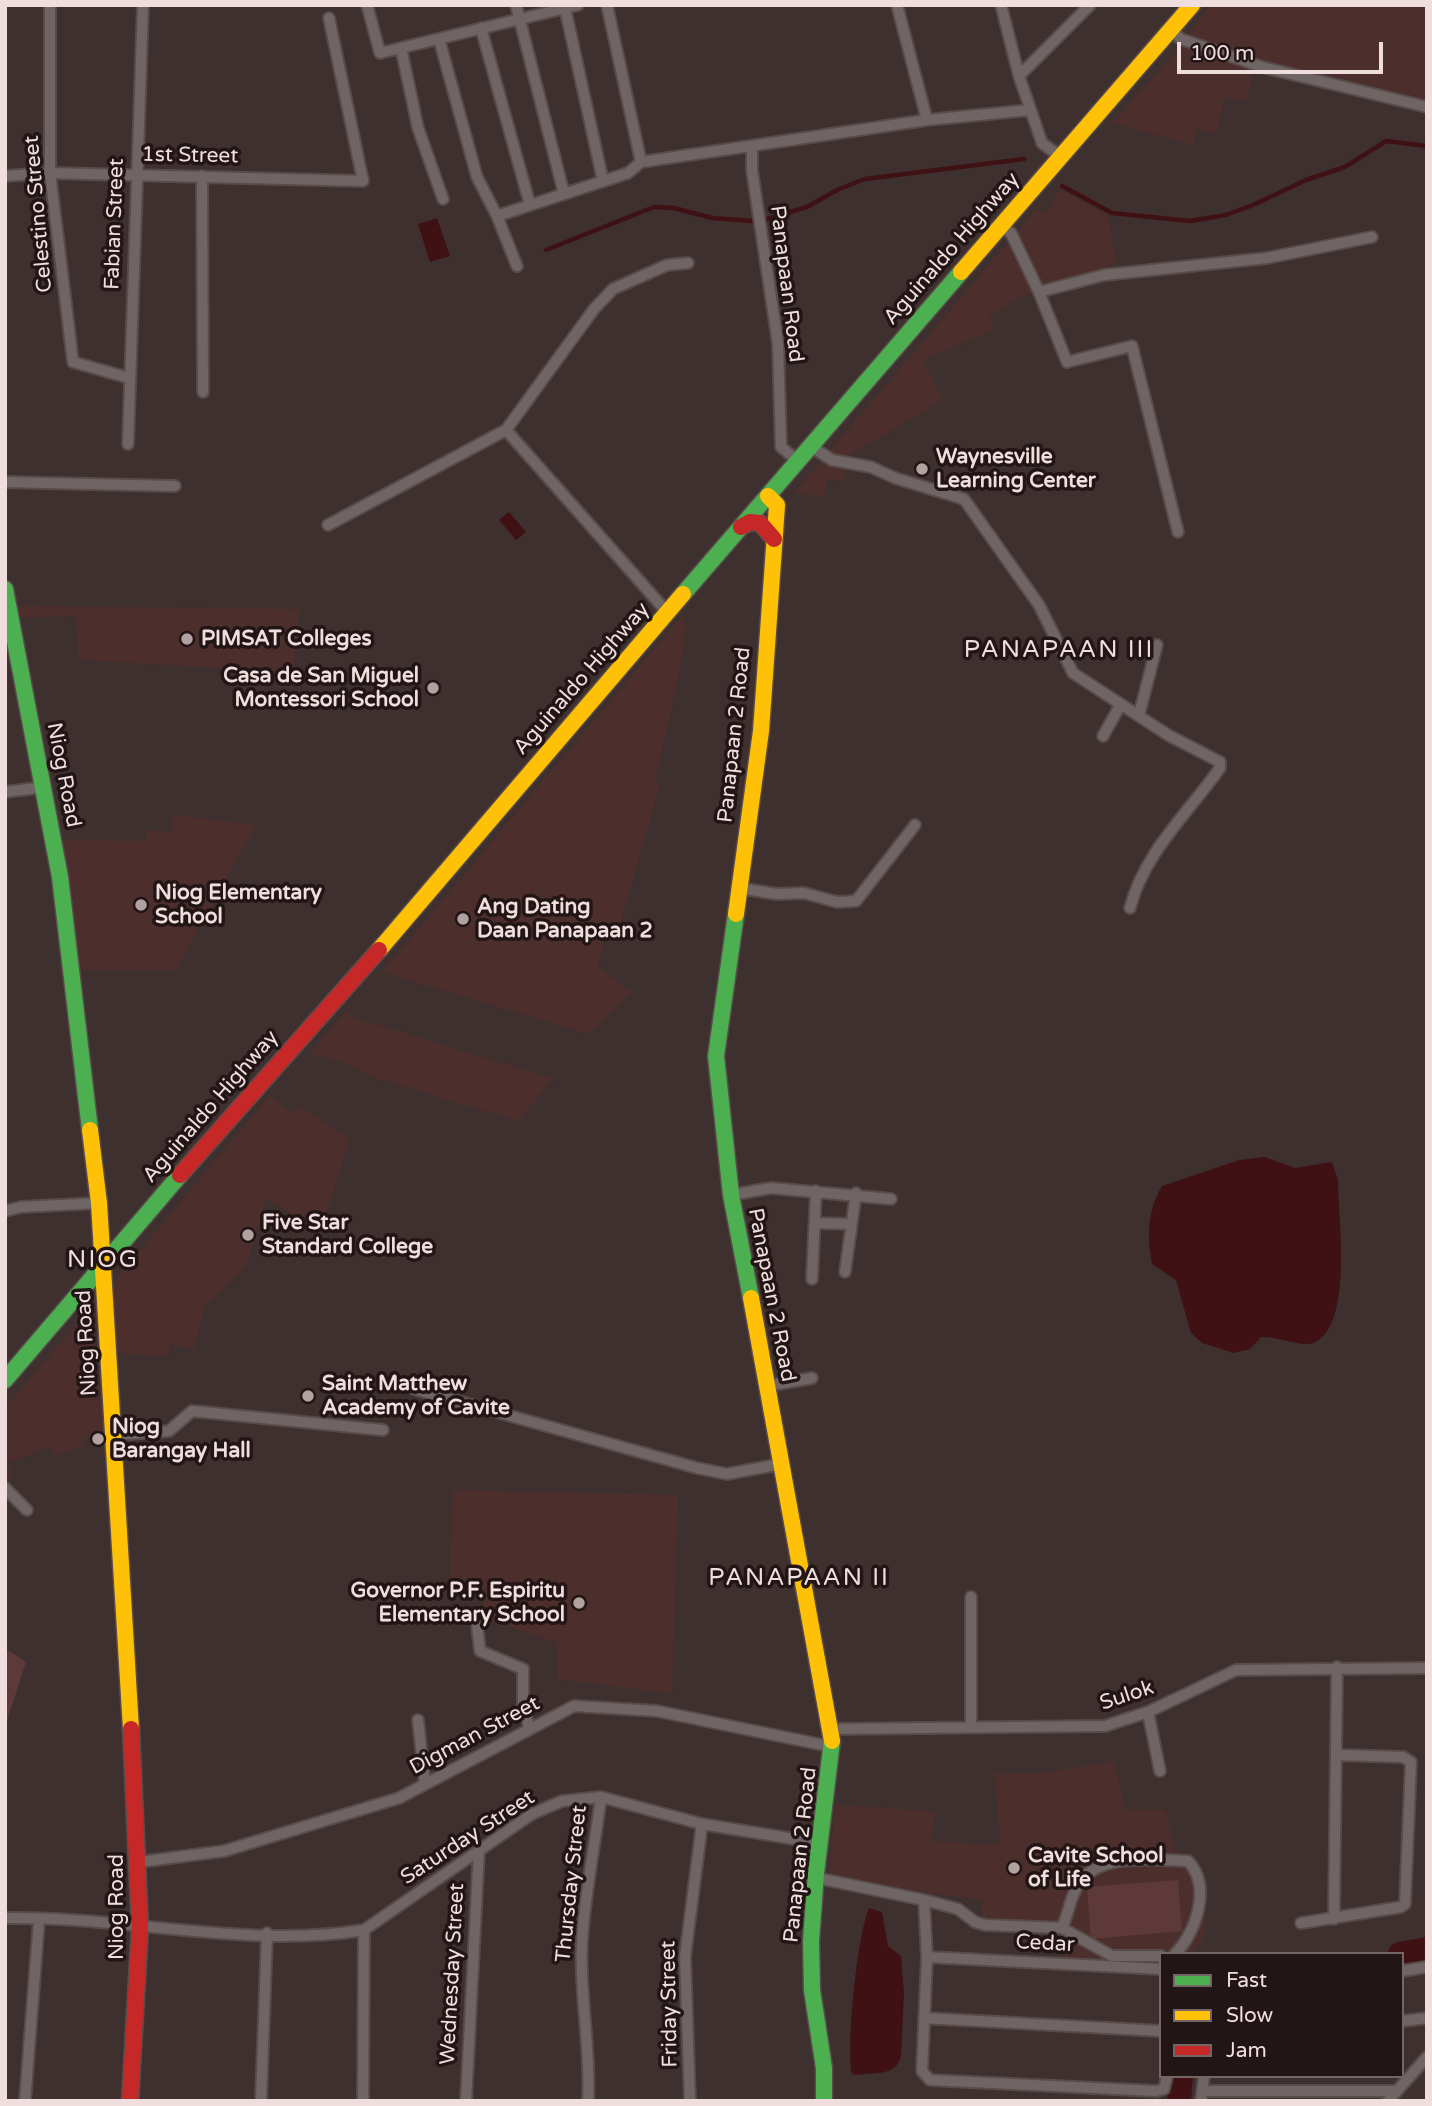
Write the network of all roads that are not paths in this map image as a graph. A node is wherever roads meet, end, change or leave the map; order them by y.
1 (50, 5) edge
2 (143, 5) edge
3 (367, 5) edge
4 (516, 5) edge
5 (578, 5) edge
6 (607, 5) edge
7 (897, 5) edge
8 (1000, 5) edge
9 (1090, 5) edge
10 (1192, 5) edge
11 (565, 8) junction
12 (329, 18) dead end
13 (520, 19) junction
14 (481, 28) junction
15 (1170, 30) junction
16 (439, 39) junction
17 (401, 48) junction
18 (1019, 76) junction
19 (1427, 107) edge
20 (1030, 110) junction
21 (927, 120) junction
22 (752, 146) junction
23 (1061, 157) junction
24 (641, 162) junction
25 (50, 173) junction
26 (137, 174) junction
27 (5, 176) edge
28 (202, 176) junction
29 (603, 181) junction
30 (564, 194) junction
31 (443, 199) dead end
32 (530, 205) junction
33 (497, 216) junction
34 (999, 225) junction
35 (1373, 237) dead end
36 (688, 263) dead end
37 (517, 266) dead end
38 (1039, 292) junction
39 (128, 378) junction
40 (203, 392) dead end
41 (506, 430) junction
42 (128, 444) dead end
43 (810, 446) junction
44 (798, 461) junction
45 (5, 482) edge
46 (175, 486) dead end
47 (768, 496) junction
48 (328, 525) dead end
49 (741, 527) junction
50 (1178, 532) dead end
51 (774, 539) junction
52 (5, 589) edge
53 (667, 612) junction
54 (1157, 645) dead end
55 (1121, 704) junction
56 (1139, 715) junction
57 (1103, 736) dead end
58 (46, 787) junction
59 (5, 792) edge
60 (915, 825) dead end
61 (738, 888) junction
62 (1130, 908) dead end
63 (816, 1191) junction
64 (856, 1194) junction
65 (730, 1195) junction
66 (891, 1199) dead end
67 (99, 1203) junction
68 (5, 1211) edge
69 (815, 1223) junction
70 (851, 1224) junction
71 (104, 1264) junction
72 (845, 1272) dead end
73 (812, 1279) dead end
74 (812, 1378) dead end
75 (5, 1380) edge
76 (767, 1386) junction
77 (414, 1389) dead end
78 (383, 1430) dead end
79 (114, 1435) junction
80 (781, 1465) junction
81 (5, 1488) edge
82 (26, 1510) dead end
83 (971, 1597) dead end
84 (477, 1625) dead end
85 (1337, 1667) junction
86 (1427, 1668) edge
87 (1148, 1712) junction
88 (418, 1720) dead end
89 (529, 1727) junction
90 (971, 1727) junction
91 (832, 1728) junction
92 (833, 1747) junction
93 (1337, 1755) junction
94 (1160, 1771) dead end
95 (425, 1784) junction
96 (601, 1797) junction
97 (702, 1824) junction
98 (819, 1843) junction
99 (479, 1849) junction
100 (139, 1862) junction
101 (817, 1878) junction
102 (924, 1900) junction
103 (5, 1918) edge
104 (1335, 1919) junction
105 (39, 1920) junction
106 (1301, 1923) dead end
107 (140, 1927) junction
108 (1062, 1928) junction
109 (364, 1930) junction
110 (267, 1933) junction
111 (1177, 1952) edge
112 (1159, 1956) edge
113 (927, 1957) junction
114 (1427, 1967) edge
115 (1159, 1969) edge
116 (1404, 1971) edge
117 (924, 2018) junction
118 (1427, 2018) edge
119 (1404, 2021) edge
120 (1159, 2031) edge
121 (1427, 2057) edge
122 (1167, 2078) edge
123 (1204, 2078) edge
124 (1397, 2091) junction
125 (1202, 2096) edge
126 (25, 2101) edge
127 (131, 2101) edge
128 (261, 2101) edge
129 (363, 2101) edge
130 (467, 2101) edge
131 (588, 2101) edge
132 (690, 2101) edge
133 (824, 2101) edge
134 (1388, 2101) edge

1 - 25 street, Celestino Street
2 - 26 street, Fabian Street
3 - 17 street
4 - 13 street
5 - 11 street
6 - 24 street
7 - 21 street
8 - 18 street
9 - 18 street
10 - 15 main road, Aguinaldo Highway
11 - 13 street
11 - 29 street
12 - 28 street, 1st Street
13 - 14 street
13 - 30 street
14 - 16 street
14 - 32 street
15 - 19 street
15 - 23 main road, Aguinaldo Highway
16 - 17 street
16 - 33 street
17 - 31 street
18 - 20 street
20 - 21 street
20 - 23 street
21 - 22 street
22 - 24 street
22 - 44 street, Panapaan Road
23 - 34 main road, Aguinaldo Highway
24 - 29 street
25 - 26 street, 1st Street
25 - 27 street, 1st Street
25 - 39 street, Celestino Street
26 - 28 street, 1st Street
26 - 39 street, Fabian Street
28 - 40 street
29 - 30 street
30 - 32 street
32 - 33 street
33 - 37 street
34 - 38 street
34 - 43 main road, Aguinaldo Highway
35 - 38 street
36 - 41 street
38 - 50 street
39 - 42 street, Fabian Street
41 - 48 street
41 - 53 street
43 - 44 main road, Aguinaldo Highway
43 - 55 street
44 - 47 main road, Aguinaldo Highway
45 - 46 street
47 - 49 main road, Aguinaldo Highway
47 - 51 main road, Panapaan 2 Road
49 - 51 main road
49 - 53 main road, Aguinaldo Highway
51 - 61 main road, Panapaan 2 Road
52 - 58 main road, Niog Road
53 - 71 main road, Aguinaldo Highway
54 - 56 street
55 - 56 street
55 - 57 street
56 - 62 street
58 - 59 street
58 - 67 main road, Niog Road
60 - 61 street
61 - 65 main road, Panapaan 2 Road
63 - 64 street
63 - 65 street
63 - 69 street
64 - 66 street
64 - 70 street
65 - 76 main road, Panapaan 2 Road
67 - 68 street
67 - 71 main road, Niog Road
69 - 70 street
69 - 73 street
70 - 72 street
71 - 75 main road, Aguinaldo Highway
71 - 79 main road, Niog Road
74 - 76 street
76 - 80 main road, Panapaan 2 Road
77 - 80 street
78 - 79 street
79 - 100 main road, Niog Road
80 - 91 main road, Panapaan 2 Road
81 - 82 street
83 - 90 street
84 - 89 street
85 - 86 street, Sulok
85 - 87 street, Sulok
85 - 93 street
87 - 90 street, Sulok
87 - 94 street
88 - 95 street
89 - 92 street, Digman Street
89 - 95 street, Digman Street
90 - 91 street, Sulok
91 - 92 main road, Panapaan 2 Road
92 - 98 main road, Panapaan 2 Road
93 - 104 street
93 - 104 street
95 - 100 street, Digman Street
96 - 97 street, Saturday Street
96 - 99 street, Saturday Street
96 - 131 street, Thursday Street
97 - 98 street, Saturday Street
97 - 132 street, Friday Street
98 - 101 main road, Panapaan 2 Road
99 - 109 street, Saturday Street
99 - 130 street, Wednesday Street
100 - 107 main road, Niog Road
101 - 102 street
101 - 133 main road, Panapaan 2 Road
102 - 108 street
102 - 113 street
103 - 105 street
104 - 106 street
105 - 107 street
105 - 126 street
107 - 110 street
107 - 127 main road, Niog Road
108 - 111 street
108 - 112 street
109 - 110 street
109 - 129 street
110 - 128 street
113 - 115 street, Cedar
113 - 117 street
114 - 116 street
117 - 120 street
117 - 122 street
118 - 119 street
121 - 124 street
123 - 125 street
124 - 125 street
124 - 134 street

